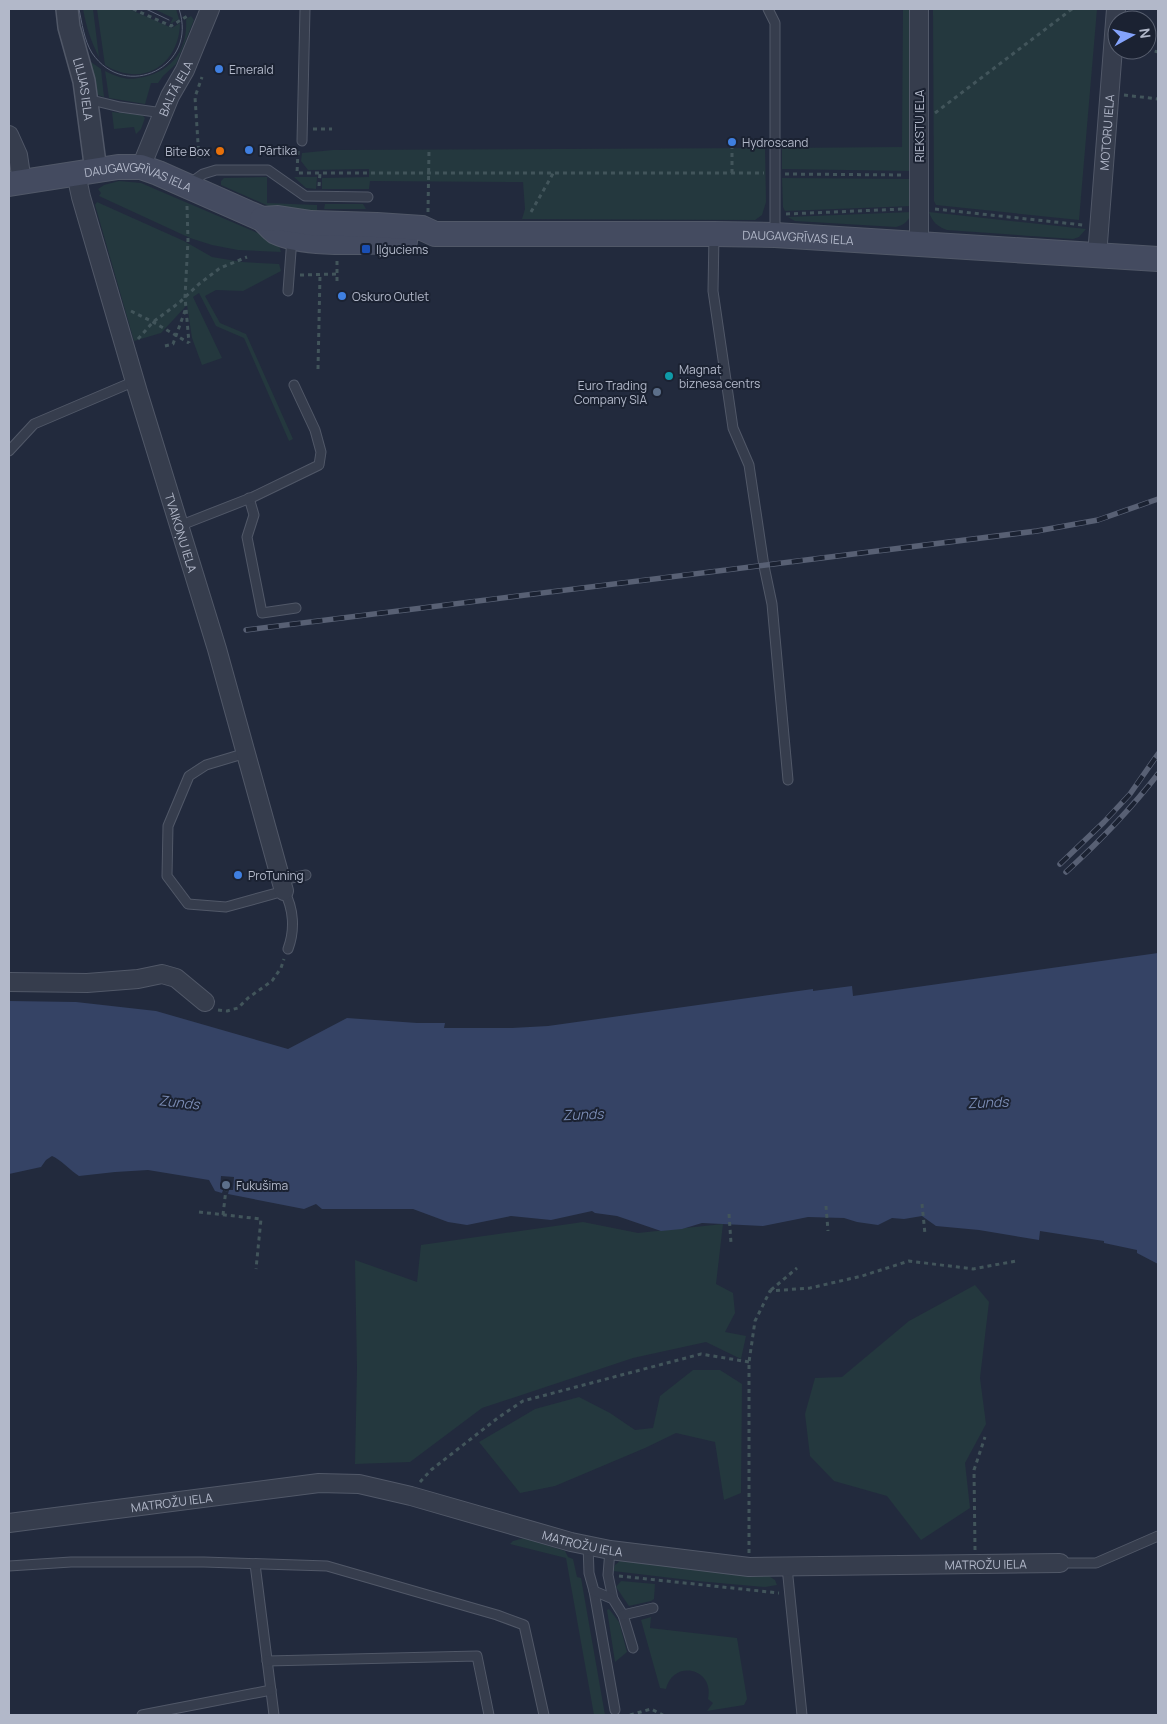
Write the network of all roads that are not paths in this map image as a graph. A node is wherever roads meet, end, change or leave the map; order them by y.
1 (67, 9) edge
2 (210, 9) edge
3 (305, 9) edge
4 (768, 9) edge
5 (919, 9) edge
6 (1116, 9) edge
7 (86, 98) junction
8 (163, 112) junction
9 (9, 135) edge
10 (302, 140) road end
11 (141, 167) junction
12 (86, 172) junction
13 (15, 183) edge
14 (186, 185) junction
15 (368, 198) dead end
16 (262, 218) junction
17 (432, 225) junction
18 (714, 234) junction
19 (775, 235) junction
20 (292, 238) junction
21 (919, 244) junction
22 (1097, 256) junction
23 (1158, 260) edge
24 (288, 291) dead end
25 (135, 381) junction
26 (294, 385) dead end
27 (9, 451) edge
28 (249, 498) junction
29 (179, 526) junction
30 (296, 608) dead end
31 (246, 753) junction
32 (788, 780) dead end
33 (306, 875) dead end
34 (282, 886) junction
35 (288, 949) road end
36 (9, 982) edge
37 (205, 1002) road end
38 (9, 1523) edge
39 (1158, 1536) edge
40 (588, 1545) junction
41 (610, 1550) junction
42 (1060, 1563) joint
43 (255, 1564) junction
44 (9, 1566) edge
45 (787, 1567) junction
46 (594, 1591) junction
47 (613, 1599) junction
48 (653, 1608) dead end
49 (623, 1614) junction
50 (633, 1648) dead end
51 (267, 1661) junction
52 (271, 1690) junction
53 (614, 1710) dead end
54 (142, 1715) edge
55 (274, 1715) edge
56 (489, 1715) edge
57 (544, 1715) edge
58 (802, 1715) edge

1 - 7 street, LILIJAS IELA
2 - 8 street, BALTĀ IELA
3 - 10 lane
4 - 19 lane
5 - 21 street, RIEKSTU IELA
6 - 22 street, MOTORU IELA
7 - 8 lane
7 - 12 street, LILIJAS IELA
8 - 11 street, BALTĀ IELA
9 - 13 street
11 - 12 main road, DAUGAVGRĪVAS IELA
11 - 14 main road, DAUGAVGRĪVAS IELA
12 - 13 main road, DAUGAVGRĪVAS IELA
12 - 25 street, TVAIKOŅU IELA
14 - 15 lane
14 - 16 main road, DAUGAVGRĪVAS IELA
16 - 17 main road, DAUGAVGRĪVAS IELA
16 - 20 main road, DAUGAVGRĪVAS IELA
17 - 18 main road, DAUGAVGRĪVAS IELA
17 - 20 main road, DAUGAVGRĪVAS IELA
18 - 19 main road, DAUGAVGRĪVAS IELA
18 - 32 lane
19 - 21 main road, DAUGAVGRĪVAS IELA
20 - 24 lane
21 - 22 main road, DAUGAVGRĪVAS IELA
22 - 23 main road, DAUGAVGRĪVAS IELA
25 - 27 lane
25 - 29 street, TVAIKOŅU IELA
26 - 28 lane
28 - 29 lane
28 - 30 lane
29 - 31 street, TVAIKOŅU IELA
31 - 34 street, TVAIKOŅU IELA
31 - 34 lane
33 - 34 lane
34 - 35 lane
36 - 37 street
38 - 40 street, MATROŽU IELA
39 - 42 lane, MATROŽU IELA
40 - 41 street, MATROŽU IELA
40 - 46 lane
41 - 45 street, MATROŽU IELA
41 - 47 lane
42 - 45 street, MATROŽU IELA
43 - 44 lane
43 - 51 lane
43 - 57 lane
45 - 58 lane
46 - 47 lane
46 - 53 lane
47 - 49 lane
48 - 49 lane
49 - 50 lane
51 - 52 lane
51 - 56 lane
52 - 54 lane
52 - 55 lane

